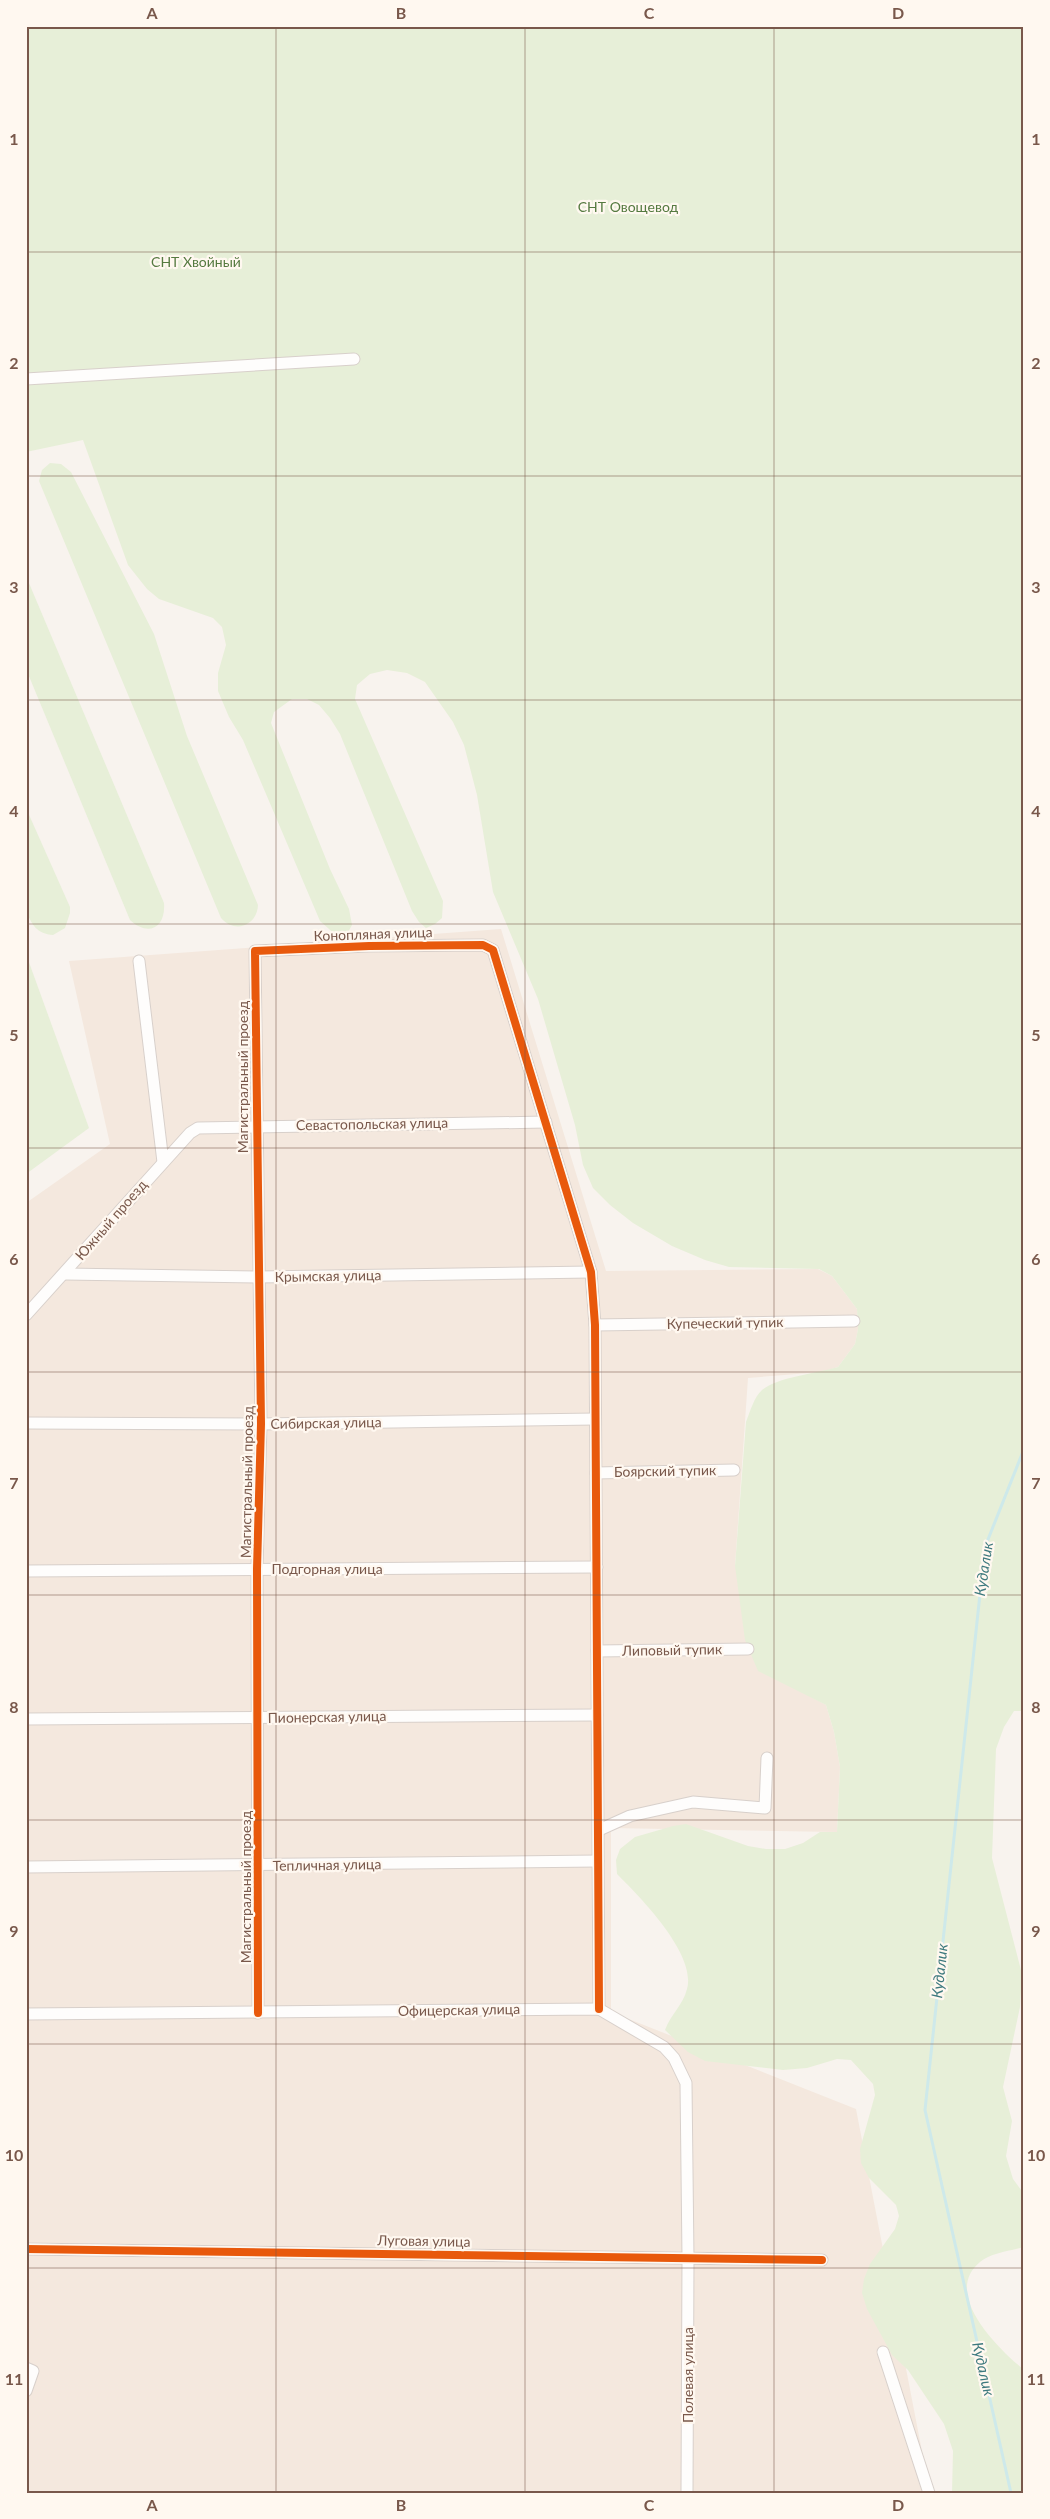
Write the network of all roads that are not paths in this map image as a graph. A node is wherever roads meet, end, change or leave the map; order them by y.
1 (354, 358) dead end
2 (26, 379) edge
3 (255, 951) joint
4 (139, 962) dead end
5 (546, 1122) junction
6 (256, 1126) junction
7 (198, 1128) joint
8 (163, 1162) junction
9 (591, 1272) junction
10 (65, 1274) junction
11 (258, 1277) junction
12 (26, 1315) edge
13 (854, 1321) dead end
14 (595, 1326) junction
15 (595, 1419) junction
16 (26, 1423) edge
17 (261, 1424) junction
18 (734, 1470) dead end
19 (596, 1473) junction
20 (597, 1567) junction
21 (257, 1569) junction
22 (26, 1571) edge
23 (748, 1649) dead end
24 (596, 1651) junction
25 (597, 1715) junction
26 (258, 1718) junction
27 (26, 1719) edge
28 (767, 1758) dead end
29 (599, 1830) junction
30 (598, 1861) junction
31 (259, 1866) junction
32 (26, 1867) edge
33 (599, 2009) junction
34 (258, 2013) junction
35 (26, 2014) edge
36 (26, 2249) edge
37 (688, 2258) junction
38 (822, 2260) dead end
39 (883, 2352) dead end
40 (26, 2368) edge
41 (26, 2392) edge
42 (687, 2493) edge
43 (929, 2493) edge

1 - 2 street
3 - 5 street, Конопляная улица
3 - 6 street, Магистральный проезд
4 - 8 street
5 - 6 street, Севастопольская улица
5 - 9 street
6 - 7 street, Севастопольская улица
6 - 11 street, Магистральный проезд
7 - 8 street, Южный проезд
8 - 10 street, Южный проезд
9 - 11 street, Крымская улица
9 - 14 street
10 - 11 street, Крымская улица
10 - 12 street, Южный проезд
11 - 17 street, Магистральный проезд
13 - 14 street, Купеческий тупик
14 - 15 street
15 - 17 street, Сибирская улица
15 - 19 street
16 - 17 street, Сибирская улица
17 - 21 street, Магистральный проезд
18 - 19 street, Боярский тупик
19 - 20 street
20 - 21 street, Подгорная улица
20 - 24 street
21 - 22 street, Подгорная улица
21 - 26 street, Магистральный проезд
23 - 24 street, Липовый тупик
24 - 25 street
25 - 26 street, Пионерская улица
25 - 29 street
26 - 27 street, Пионерская улица
26 - 31 street, Магистральный проезд
28 - 29 street
29 - 30 street
30 - 31 street, Тепличная улица
30 - 33 street
31 - 32 street, Тепличная улица
31 - 34 street, Магистральный проезд
33 - 34 street, Офицерская улица
33 - 37 street
34 - 35 street, Офицерская улица
36 - 37 street, Луговая улица
37 - 38 street, Луговая улица
37 - 42 street, Полевая улица
39 - 43 street
40 - 41 street

